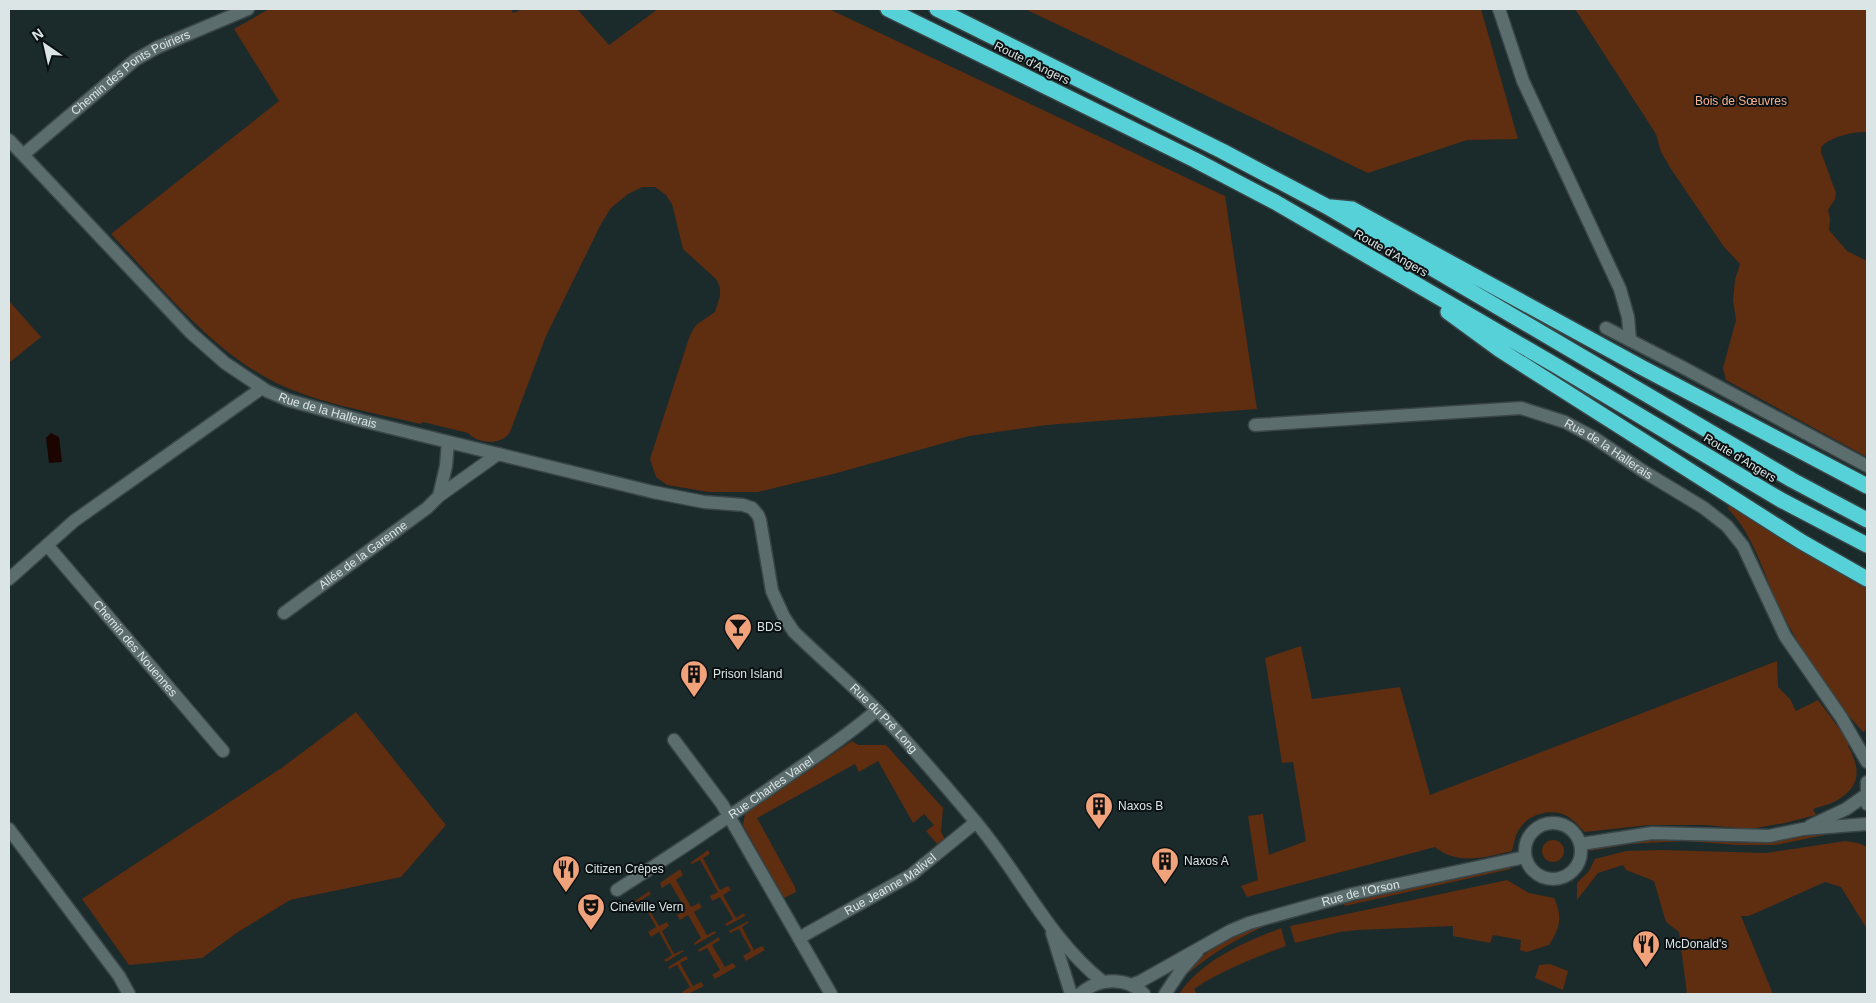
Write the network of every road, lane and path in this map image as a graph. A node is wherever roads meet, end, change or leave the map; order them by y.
1 (248, 9) edge
2 (888, 9) edge
3 (937, 9) edge
4 (1499, 9) edge
5 (9, 140) edge
6 (24, 154) junction
7 (1326, 206) junction
8 (1430, 293) junction
9 (1606, 328) dead end
10 (1630, 340) junction
11 (262, 388) junction
12 (1255, 425) dead end
13 (448, 442) junction
14 (498, 454) junction
15 (1867, 466) edge
16 (1867, 486) edge
17 (439, 496) junction
18 (743, 504) joint
19 (1867, 520) edge
20 (47, 545) junction
21 (1867, 545) edge
22 (9, 578) edge
23 (1867, 579) edge
24 (284, 613) dead end
25 (877, 710) junction
26 (1841, 717) junction
27 (674, 740) dead end
28 (1867, 742) edge
29 (223, 751) dead end
30 (1867, 762) edge
31 (1867, 782) edge
32 (1867, 800) edge
33 (730, 817) junction
34 (976, 822) junction
35 (1867, 824) edge
36 (9, 829) edge
37 (1803, 829) junction
38 (1581, 844) junction
39 (1525, 857) junction
40 (618, 890) dead end
41 (1050, 928) junction
42 (800, 938) junction
43 (1202, 947) junction
44 (1103, 982) junction
45 (1131, 985) junction
46 (129, 994) edge
47 (830, 994) edge
48 (1071, 994) edge
49 (1080, 994) edge
50 (1144, 994) edge
51 (1166, 994) edge

1 - 6 street, Chemin des Ponts Poiriers
2 - 8 highway, Route d'Angers
3 - 7 highway, Route d'Angers
4 - 10 street
5 - 6 street, Rue de la Hallerais
6 - 11 street, Rue de la Hallerais
7 - 16 highway
7 - 19 highway, Route d'Angers
8 - 21 highway, Route d'Angers
8 - 23 highway
9 - 10 street
10 - 15 street
11 - 13 street, Rue de la Hallerais
11 - 20 street
12 - 26 street, Rue de la Hallerais
13 - 14 street, Rue de la Hallerais
13 - 17 street
14 - 17 street, Allée de la Garenne
14 - 18 street, Rue de la Hallerais
17 - 24 street, Allée de la Garenne
18 - 25 street, Rue du Pré Long
20 - 22 street
20 - 29 street, Chemin des Nouennes
25 - 33 street, Rue Charles Vanel
25 - 34 street, Rue du Pré Long
26 - 28 street, Rue de la Hallerais
26 - 30 street, Rue de la Hallerais
27 - 33 street
31 - 32 street
32 - 37 street
33 - 40 street
33 - 42 street, Rue Charles Vanel
34 - 41 street, Rue du Pré Long
34 - 42 street, Rue Jeanne Malivel
35 - 37 street
36 - 46 street
37 - 38 street
38 - 39 street
38 - 39 street
39 - 43 street, Rue de l'Orson
41 - 44 street, Rue du Pré Long
41 - 48 street, Rue du Pré Long
42 - 47 street, Rue Charles Vanel
43 - 45 street, Rue de l'Orson
43 - 51 street, Rue de l'Orson
44 - 45 street
44 - 49 street
45 - 50 street

